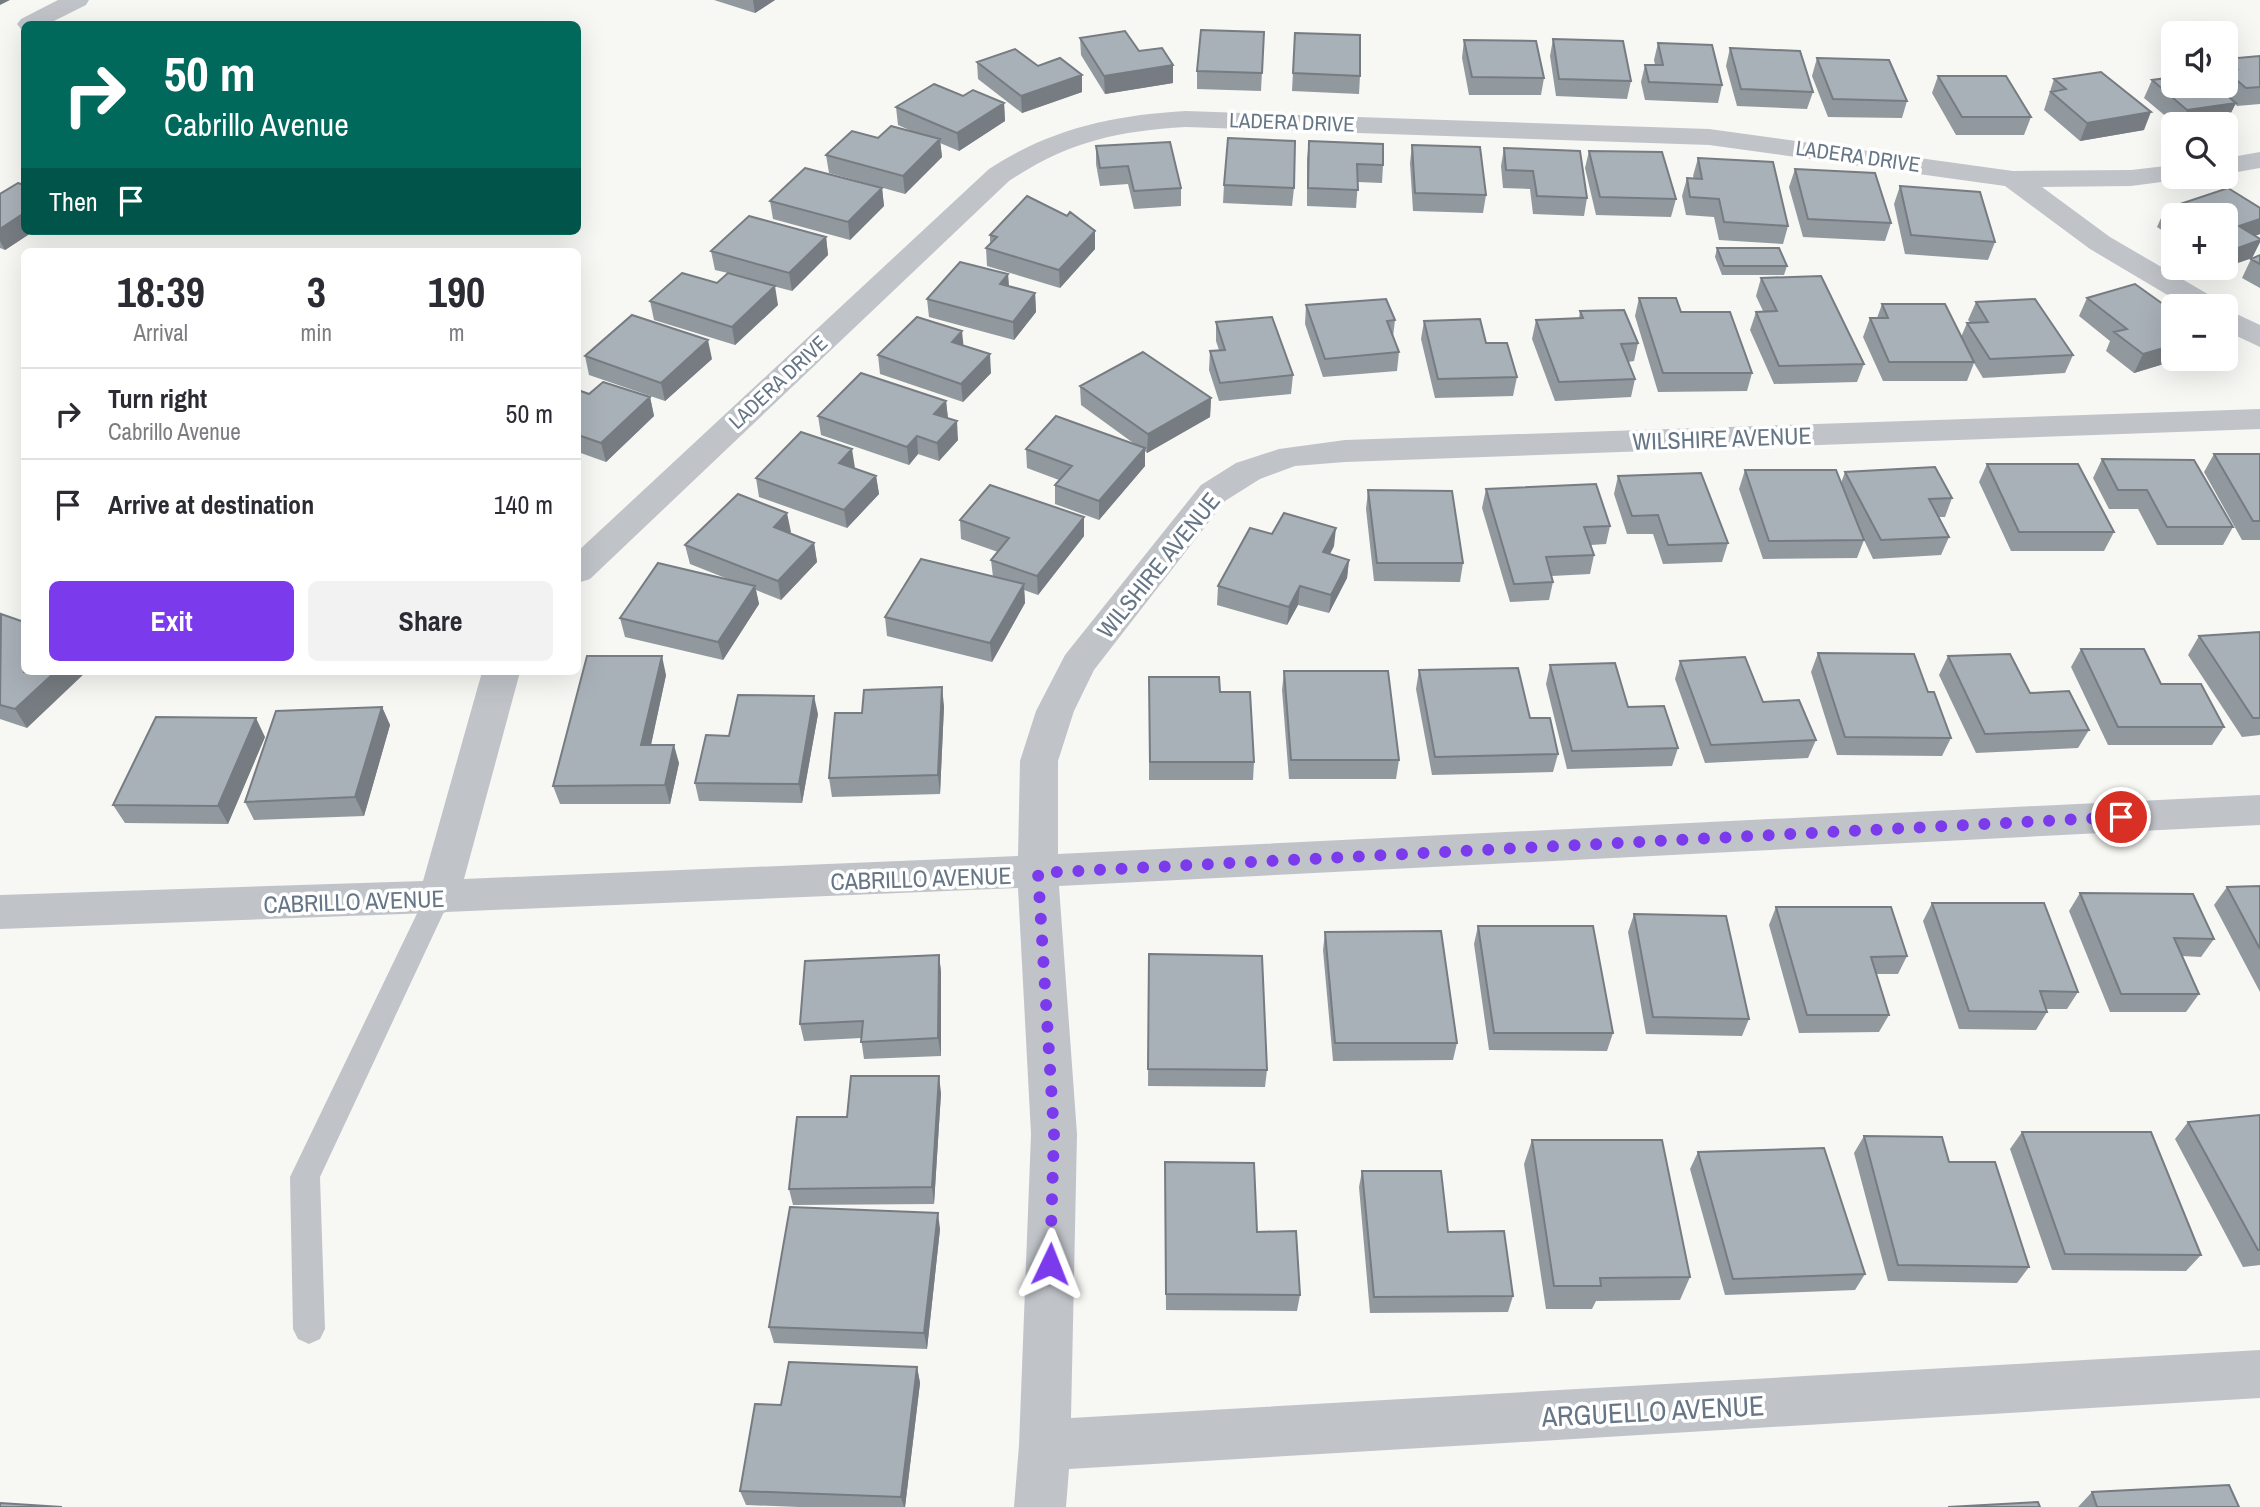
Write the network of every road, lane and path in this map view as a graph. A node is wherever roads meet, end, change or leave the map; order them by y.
1 (77, 0) edge
2 (36, 21) edge
3 (2260, 160) edge
4 (2238, 164) edge
5 (2161, 175) edge
6 (2013, 178) junction
7 (2187, 294) edge
8 (2238, 324) edge
9 (2260, 338) edge
10 (2260, 419) edge
11 (581, 568) edge
12 (500, 675) edge
13 (2260, 810) edge
14 (1038, 873) junction
15 (437, 899) junction
16 (0, 912) edge
17 (309, 1329) dead end
18 (2260, 1374) edge
19 (1045, 1445) junction
20 (1040, 1507) edge

1 - 2 street
3 - 4 street
5 - 6 street, LADERA DRIVE
6 - 7 street
6 - 11 street, LADERA DRIVE
8 - 9 street
10 - 14 street, WILSHIRE AVENUE
12 - 15 street
13 - 14 street, CABRILLO AVENUE
14 - 15 street, CABRILLO AVENUE
14 - 19 street, WILSHIRE AVENUE
15 - 16 street, CABRILLO AVENUE
15 - 17 lane
18 - 19 street, ARGUELLO AVENUE
19 - 20 street, WILSHIRE AVENUE

